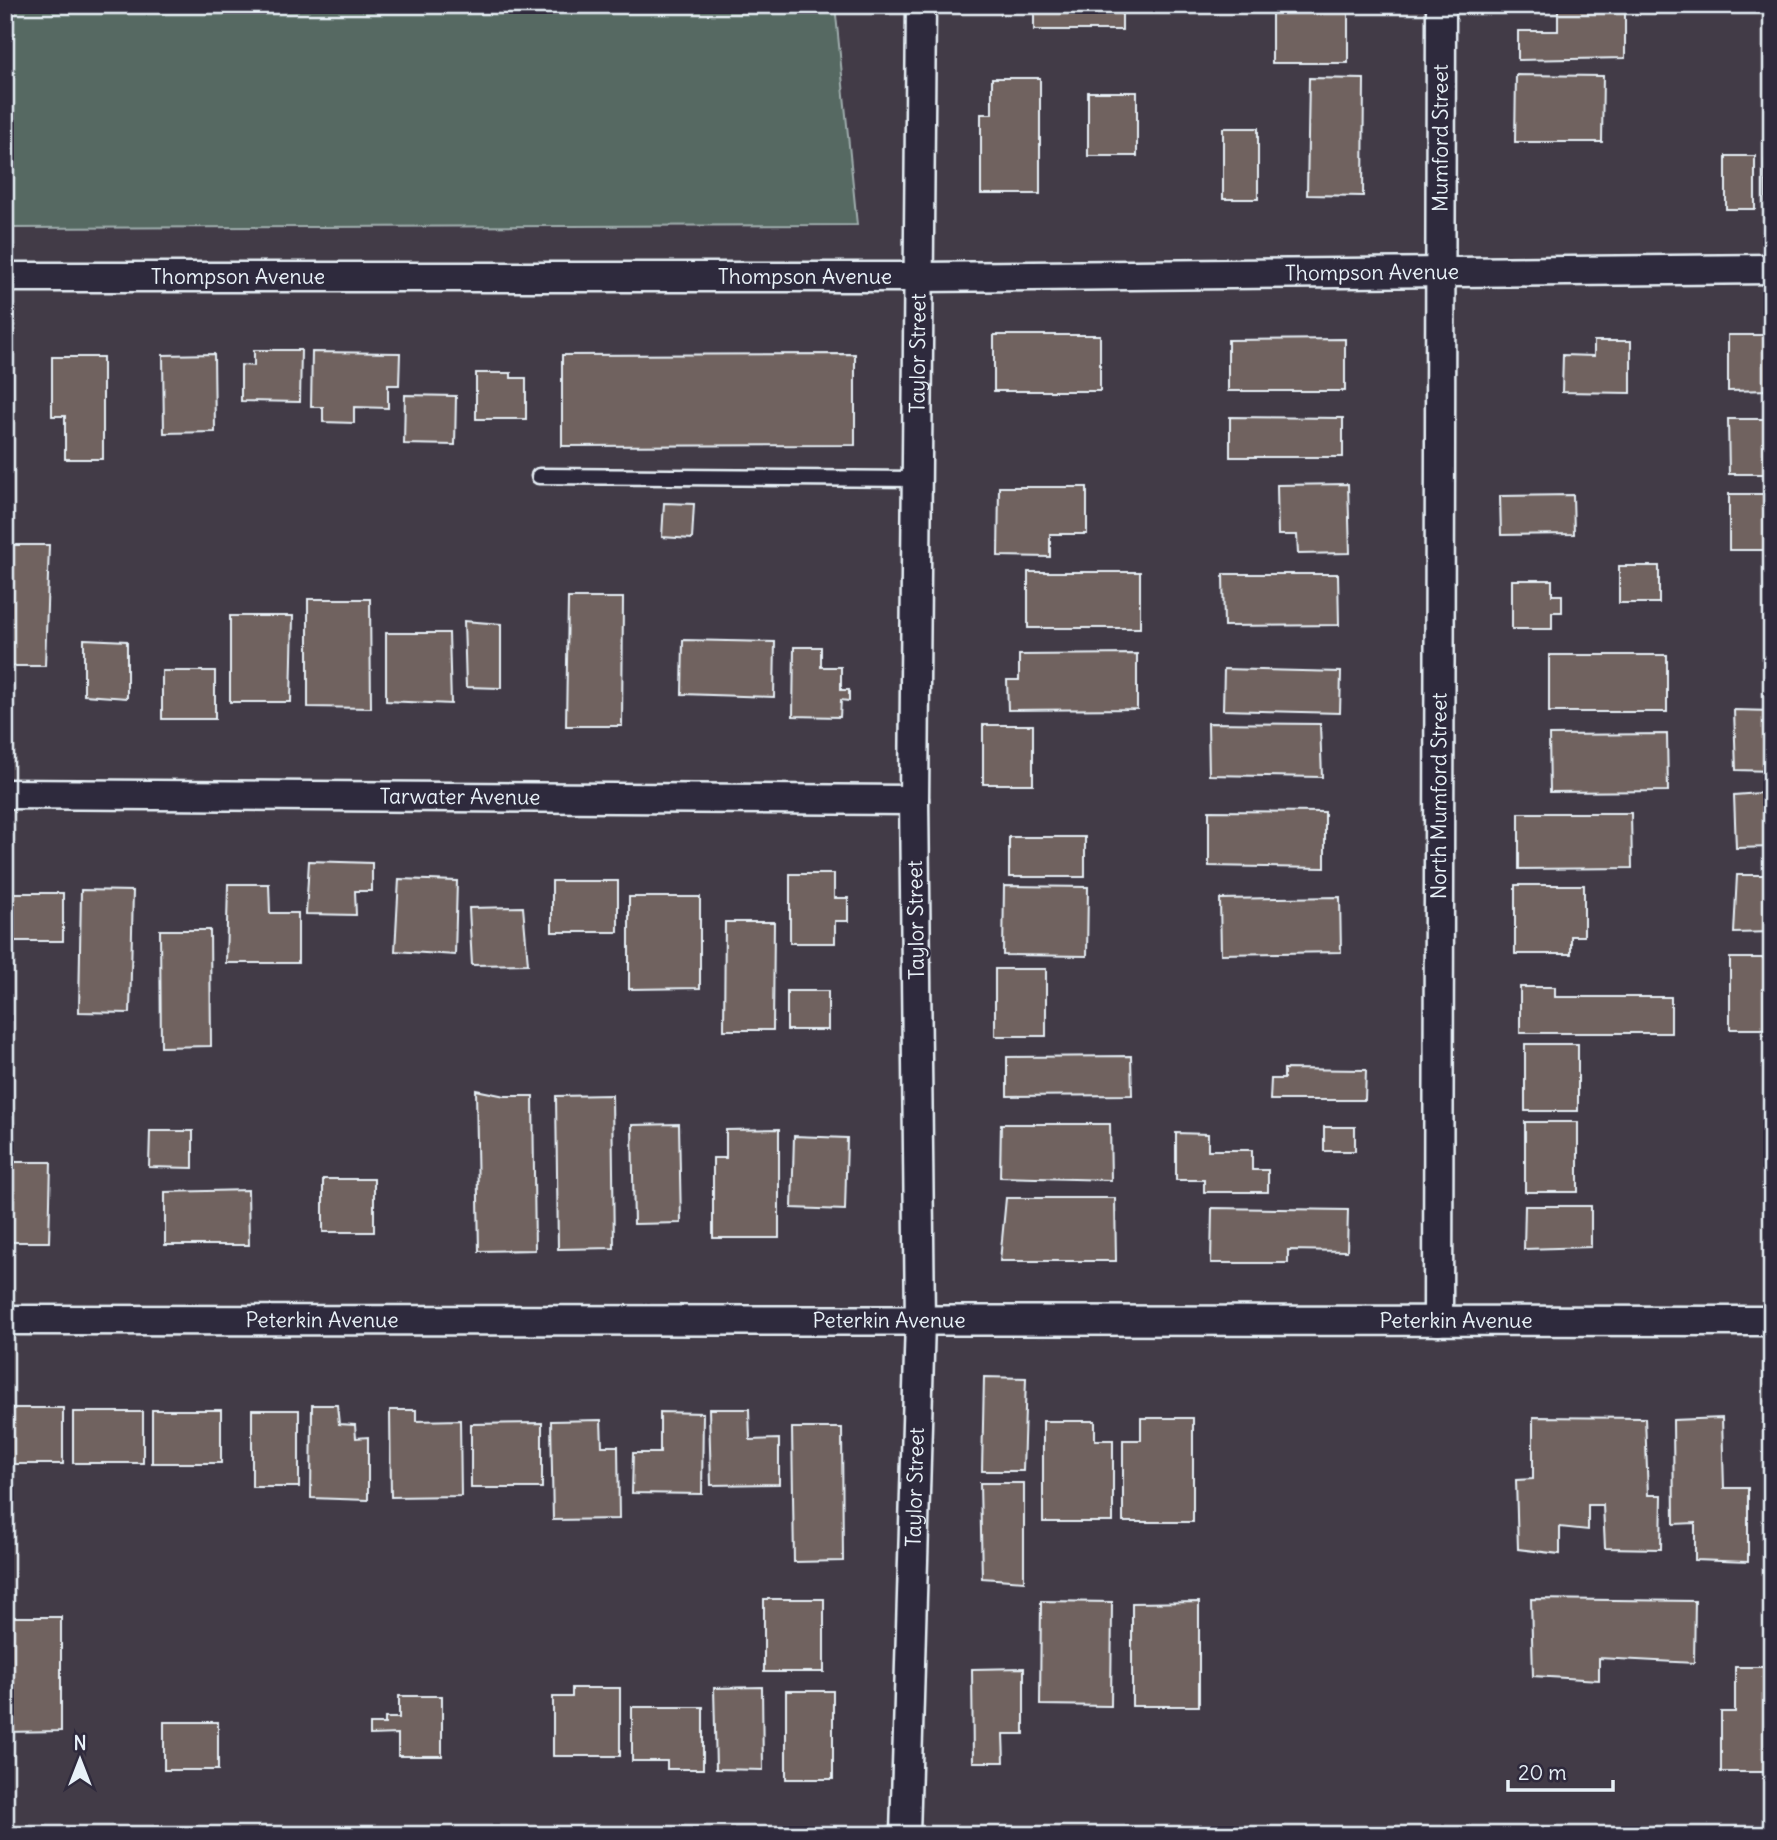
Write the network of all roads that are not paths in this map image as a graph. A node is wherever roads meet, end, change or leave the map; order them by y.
1 (921, 5) edge
2 (1441, 5) edge
3 (1772, 269) edge
4 (1441, 271) junction
5 (5, 277) edge
6 (920, 277) junction
7 (539, 475) dead end
8 (918, 479) junction
9 (5, 794) edge
10 (914, 800) junction
11 (5, 1320) edge
12 (920, 1321) junction
13 (1438, 1321) junction
14 (1772, 1321) edge
15 (905, 1835) edge

1 - 6 street, Taylor Street
2 - 4 street, Mumford Street
3 - 4 street, Thompson Avenue
4 - 6 street, Thompson Avenue
4 - 13 street, North Mumford Street
5 - 6 street, Thompson Avenue
6 - 8 street, Taylor Street
7 - 8 lane
8 - 10 street, Taylor Street
9 - 10 street, Tarwater Avenue
10 - 12 street, Taylor Street
11 - 12 street, Peterkin Avenue
12 - 13 street, Peterkin Avenue
12 - 15 street, Taylor Street
13 - 14 street, Peterkin Avenue

